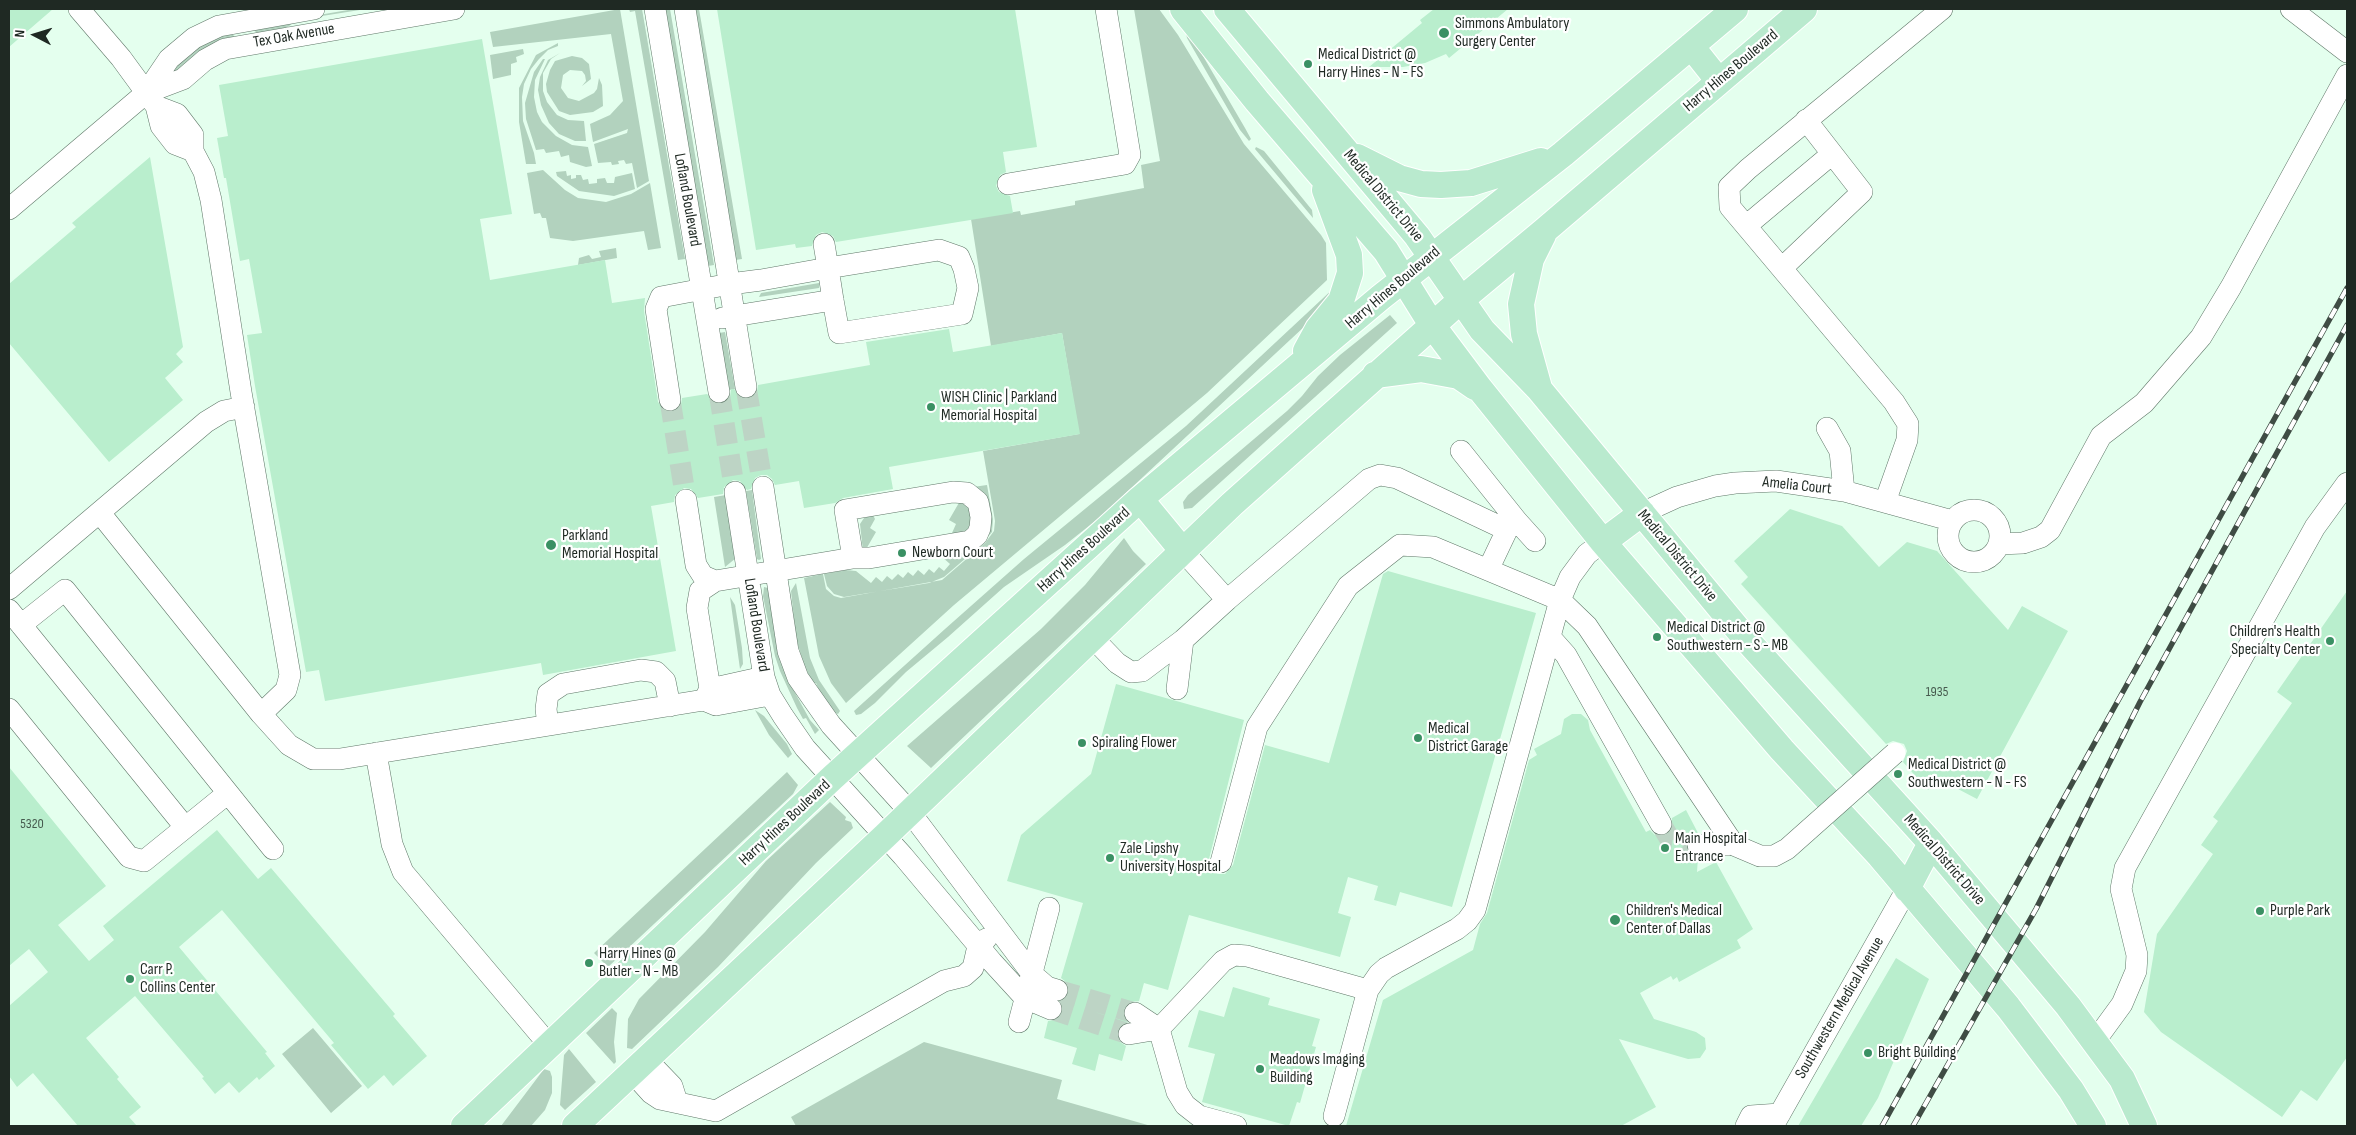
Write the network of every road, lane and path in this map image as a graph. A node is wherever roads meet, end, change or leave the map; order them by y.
1 (79, 9) edge
2 (314, 9) edge
3 (454, 9) edge
4 (654, 9) edge
5 (685, 9) edge
6 (1106, 9) edge
7 (1184, 9) edge
8 (1227, 9) edge
9 (1735, 9) edge
10 (1804, 9) edge
11 (1942, 9) edge
12 (2291, 9) edge
13 (243, 15) edge
14 (248, 44) junction
15 (1690, 46) junction
16 (2347, 52) edge
17 (2347, 75) edge
18 (1718, 80) junction
19 (151, 99) junction
20 (1806, 120) junction
21 (1346, 150) junction
22 (1563, 154) junction
23 (1832, 154) junction
24 (1318, 170) junction
25 (1008, 184) dead end
26 (9, 209) edge
27 (1746, 226) junction
28 (1544, 231) junction
29 (824, 244) dead end
30 (1431, 256) junction
31 (828, 268) junction
32 (1782, 268) junction
33 (1403, 280) junction
34 (730, 284) junction
35 (702, 289) junction
36 (833, 300) junction
37 (1461, 300) junction
38 (735, 316) junction
39 (707, 321) junction
40 (1432, 324) junction
41 (1297, 368) junction
42 (1375, 375) junction
43 (746, 387) tunnel mouth
44 (1539, 388) junction
45 (1480, 389) junction
46 (718, 392) tunnel mouth
47 (670, 400) tunnel mouth
48 (244, 407) junction
49 (1827, 428) dead end
50 (1461, 451) dead end
51 (2347, 483) edge
52 (763, 487) tunnel mouth
53 (1844, 491) junction
54 (735, 492) tunnel mouth
55 (1140, 499) junction
56 (686, 500) tunnel mouth
57 (1885, 502) junction
58 (100, 513) junction
59 (1642, 513) junction
60 (1953, 521) junction
61 (1512, 526) junction
62 (1535, 542) dead end
63 (1603, 542) junction
64 (1999, 544) junction
65 (1182, 550) junction
66 (853, 558) junction
67 (1488, 570) junction
68 (776, 571) junction
69 (748, 576) junction
70 (715, 581) junction
71 (9, 589) edge
72 (1227, 600) junction
73 (1560, 600) junction
74 (15, 618) edge
75 (1092, 637) junction
76 (1550, 637) junction
77 (1183, 640) junction
78 (767, 686) junction
79 (1177, 689) dead end
80 (707, 694) junction
81 (670, 706) junction
82 (9, 709) edge
83 (261, 714) junction
84 (548, 725) junction
85 (376, 753) junction
86 (1895, 753) dead end
87 (858, 754) junction
88 (832, 778) junction
89 (228, 793) junction
90 (910, 812) junction
91 (1661, 824) tunnel mouth
92 (185, 827) junction
93 (885, 836) junction
94 (1931, 843) junction
95 (1698, 845) tunnel mouth
96 (1734, 846) junction
97 (273, 849) dead end
98 (1221, 862) dead end
99 (1907, 889) junction
100 (1049, 908) dead end
101 (999, 927) junction
102 (978, 946) junction
103 (1032, 974) junction
104 (1368, 990) junction
105 (1025, 998) junction
106 (1135, 1013) tunnel mouth
107 (1019, 1022) dead end
108 (1159, 1029) junction
109 (1130, 1034) tunnel mouth
110 (2095, 1041) junction
111 (549, 1045) junction
112 (639, 1066) junction
113 (1334, 1116) dead end
114 (1776, 1120) edge
115 (464, 1126) edge
116 (575, 1126) edge
117 (1236, 1126) edge
118 (1746, 1126) edge
119 (2093, 1126) edge
120 (2144, 1126) edge

1 - 19 street
2 - 13 street, Tex Oak Avenue
3 - 14 street, Tex Oak Avenue
4 - 35 street, Lofland Boulevard
5 - 34 street, Lofland Boulevard
6 - 25 street
7 - 24 main road, Medical District Drive
8 - 21 main road, Medical District Drive
9 - 15 main road, Harry Hines Boulevard
10 - 18 main road, Harry Hines Boulevard
11 - 20 street
12 - 16 street
13 - 14 street
13 - 19 street, Tex Oak Avenue
14 - 19 street, Tex Oak Avenue
15 - 18 main road
15 - 22 main road, Harry Hines Boulevard
17 - 64 street
18 - 28 main road, Harry Hines Boulevard
19 - 26 street, Tex Oak Avenue
19 - 48 street
20 - 23 street
20 - 27 street
21 - 22 main road
21 - 30 main road, Medical District Drive
22 - 30 main road, Harry Hines Boulevard
23 - 27 street
23 - 32 street
24 - 33 main road, Medical District Drive
24 - 41 main road
27 - 32 street
28 - 37 main road, Harry Hines Boulevard
28 - 44 main road
29 - 31 street
30 - 33 main road, Harry Hines Boulevard
30 - 37 main road, Medical District Drive
31 - 34 street
31 - 36 street
31 - 36 street
32 - 57 street
33 - 40 main road, Medical District Drive
33 - 41 main road, Harry Hines Boulevard
34 - 35 street
34 - 38 street, Lofland Boulevard
35 - 39 street, Lofland Boulevard
35 - 47 street
36 - 38 street
37 - 40 main road, Harry Hines Boulevard
37 - 44 main road, Medical District Drive
38 - 39 street
38 - 43 street, Lofland Boulevard
39 - 46 street, Lofland Boulevard
40 - 42 main road, Harry Hines Boulevard
40 - 45 main road, Medical District Drive
41 - 55 main road, Harry Hines Boulevard
42 - 45 main road
42 - 65 main road, Harry Hines Boulevard
44 - 59 main road, Medical District Drive
45 - 63 main road, Medical District Drive
48 - 58 street
48 - 83 street
49 - 53 street
50 - 61 street
51 - 110 street
52 - 68 street, Lofland Boulevard
53 - 57 street, Amelia Court
53 - 59 street, Amelia Court
54 - 69 street, Lofland Boulevard
55 - 65 main road
55 - 87 main road, Harry Hines Boulevard
56 - 70 street
57 - 60 street, Amelia Court
58 - 71 street
58 - 83 street
59 - 63 main road
59 - 94 main road, Medical District Drive
60 - 64 street
60 - 64 street
61 - 62 street
61 - 67 street
61 - 72 street
63 - 73 street
63 - 99 main road, Medical District Drive
65 - 72 street
65 - 75 main road, Harry Hines Boulevard
66 - 66 street
66 - 68 street
67 - 73 street
67 - 98 street
68 - 69 street
68 - 87 street, Lofland Boulevard
69 - 70 street
69 - 78 street, Lofland Boulevard
70 - 80 street
72 - 77 street
73 - 76 street
73 - 96 street
74 - 89 street
74 - 92 street
75 - 77 street
75 - 90 main road, Harry Hines Boulevard
76 - 91 street
76 - 104 street
77 - 79 street
78 - 80 street
78 - 88 street, Lofland Boulevard
80 - 81 street
81 - 84 street
81 - 84 street
82 - 92 street
83 - 85 street
84 - 85 street
85 - 111 street
86 - 96 street, bridge
87 - 88 main road, Harry Hines Boulevard
87 - 90 street, Lofland Boulevard
88 - 93 street, Lofland Boulevard
88 - 111 main road, Harry Hines Boulevard
89 - 92 street
89 - 97 street
90 - 93 main road, Harry Hines Boulevard
90 - 101 street, Lofland Boulevard
93 - 102 street, Lofland Boulevard
93 - 112 main road, Harry Hines Boulevard
94 - 99 main road
94 - 110 main road, Medical District Drive
95 - 96 street
99 - 114 street, Southwestern Medical Avenue
99 - 119 main road, Medical District Drive
100 - 103 street
101 - 102 street
101 - 103 street, Lofland Boulevard
102 - 105 street, Lofland Boulevard
102 - 112 street
103 - 105 street
103 - 105 street, Lofland Boulevard
104 - 108 street
104 - 113 street
105 - 107 street
106 - 108 street
108 - 109 street
108 - 117 street
110 - 120 main road, Medical District Drive
111 - 115 main road, Harry Hines Boulevard
112 - 116 main road, Harry Hines Boulevard
114 - 118 street

